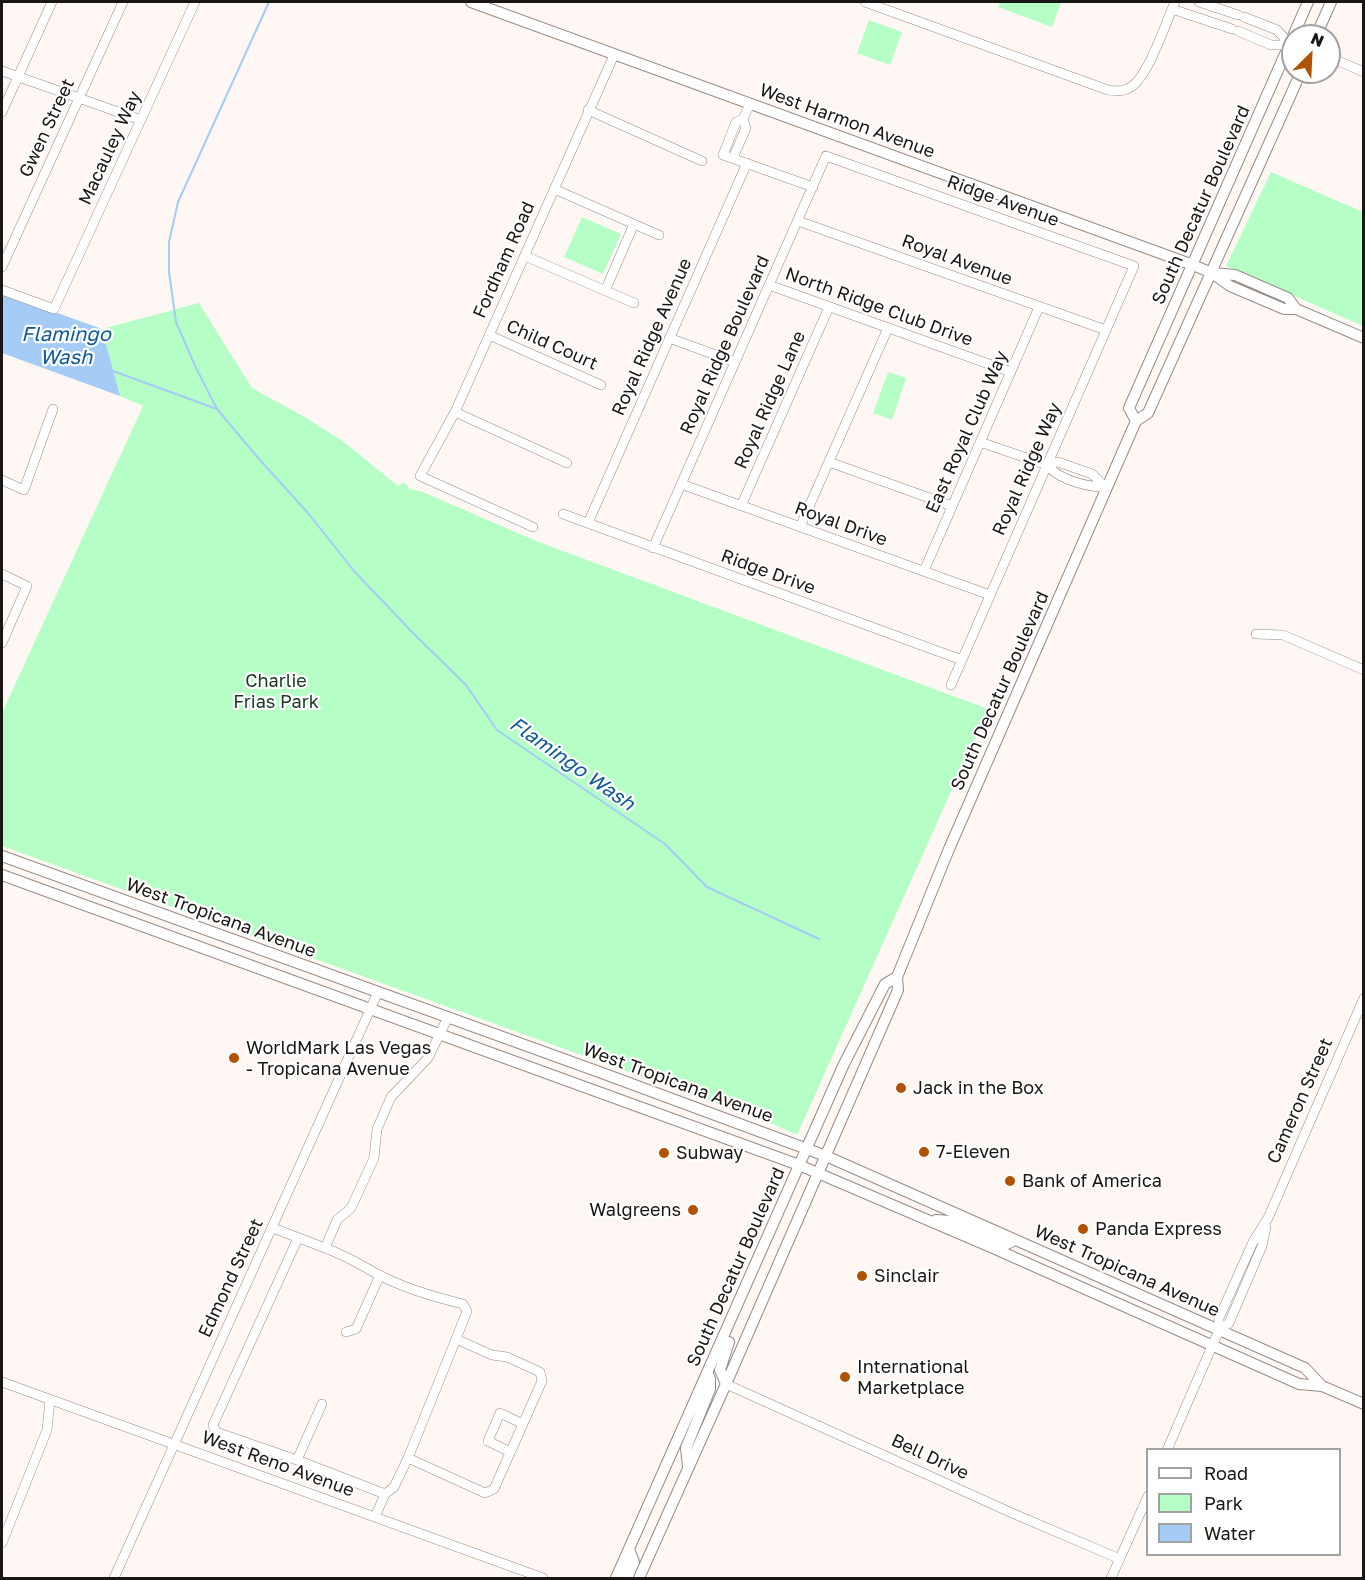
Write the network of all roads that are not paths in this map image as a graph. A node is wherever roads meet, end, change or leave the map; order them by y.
1 (52, 2) edge
2 (123, 2) edge
3 (195, 2) edge
4 (471, 2) edge
5 (865, 2) edge
6 (1199, 2) edge
7 (1308, 2) edge
8 (1331, 2) edge
9 (1173, 5) edge
10 (1299, 24) edge
11 (1321, 24) edge
12 (1281, 34) edge
13 (1281, 44) edge
14 (614, 55) junction
15 (1341, 62) edge
16 (1281, 67) edge
17 (2, 71) edge
18 (1364, 72) edge
19 (18, 77) junction
20 (1296, 84) edge
21 (79, 98) junction
22 (750, 104) junction
23 (588, 110) junction
24 (2, 112) edge
25 (743, 119) junction
26 (141, 120) junction
27 (826, 156) joint
28 (733, 158) junction
29 (702, 161) dead end
30 (747, 163) junction
31 (813, 187) junction
32 (554, 189) junction
33 (798, 221) junction
34 (634, 224) junction
35 (659, 235) dead end
36 (525, 256) junction
37 (1193, 265) junction
38 (1134, 266) joint
39 (2, 267) edge
40 (1212, 273) junction
41 (769, 285) junction
42 (2, 290) edge
43 (605, 291) junction
44 (634, 303) dead end
45 (1039, 306) junction
46 (829, 307) junction
47 (888, 328) junction
48 (1106, 330) junction
49 (489, 335) junction
50 (669, 338) junction
51 (1364, 338) edge
52 (735, 362) junction
53 (1011, 372) junction
54 (601, 385) dead end
55 (53, 409) dead end
56 (455, 412) junction
57 (1136, 421) junction
58 (980, 442) junction
59 (829, 462) junction
60 (567, 463) dead end
61 (1047, 465) junction
62 (2, 480) edge
63 (681, 484) junction
64 (1106, 488) junction
65 (741, 506) junction
66 (952, 506) junction
67 (563, 514) dead end
68 (588, 523) junction
69 (533, 526) dead end
70 (800, 527) junction
71 (653, 548) junction
72 (924, 571) junction
73 (2, 574) edge
74 (990, 595) junction
75 (1256, 634) dead end
76 (2, 643) edge
77 (962, 660) junction
78 (1364, 670) edge
79 (951, 685) dead end
80 (2, 856) edge
81 (2, 875) edge
82 (92, 889) junction
83 (106, 894) junction
84 (86, 906) junction
85 (100, 911) junction
86 (254, 947) junction
87 (248, 965) junction
88 (897, 976) junction
89 (378, 992) junction
90 (1364, 998) edge
91 (371, 1009) junction
92 (448, 1017) junction
93 (440, 1035) junction
94 (556, 1056) junction
95 (550, 1073) junction
96 (807, 1149) junction
97 (826, 1156) junction
98 (799, 1165) junction
99 (818, 1173) junction
100 (927, 1220) junction
101 (273, 1228) junction
102 (298, 1238) junction
103 (1015, 1240) junction
104 (325, 1248) junction
105 (380, 1275) junction
106 (735, 1312) junction
107 (1219, 1330) junction
108 (346, 1332) dead end
109 (456, 1339) junction
110 (1212, 1346) junction
111 (708, 1374) junction
112 (2, 1382) edge
113 (726, 1384) junction
114 (1322, 1386) junction
115 (50, 1400) junction
116 (322, 1404) dead end
117 (1364, 1404) edge
118 (523, 1424) junction
119 (174, 1444) junction
120 (1167, 1448) edge
121 (510, 1452) junction
122 (408, 1458) junction
123 (297, 1460) junction
124 (688, 1467) junction
125 (385, 1494) junction
126 (1146, 1500) edge
127 (375, 1517) junction
128 (2, 1543) edge
129 (629, 1549) junction
130 (1120, 1559) junction
131 (114, 1578) edge
132 (543, 1578) edge
133 (616, 1578) edge
134 (627, 1578) edge
135 (639, 1578) edge
136 (1111, 1578) edge

1 - 19 street
2 - 21 street, Gwen Street
3 - 26 street, Macauley Way
4 - 14 main road, West Harmon Avenue
5 - 9 street
6 - 12 street
7 - 10 main road, South Decatur Boulevard
8 - 11 main road
9 - 13 street
14 - 22 main road, West Harmon Avenue
14 - 23 street, Fordham Road
15 - 18 street
16 - 37 main road, South Decatur Boulevard
17 - 19 street
19 - 21 street
19 - 24 street
20 - 40 main road, South Decatur Boulevard
21 - 26 street
21 - 39 street, Gwen Street
22 - 25 street
22 - 37 main road, West Harmon Avenue
23 - 29 street
23 - 32 street, Fordham Road
25 - 28 street
25 - 28 street
26 - 42 street, Macauley Way
27 - 31 street, Royal Ridge Boulevard
27 - 38 street, Ridge Avenue
28 - 30 street
30 - 31 street
30 - 50 street, Royal Ridge Avenue
31 - 33 street, Royal Ridge Boulevard
32 - 34 street
32 - 36 street, Fordham Road
33 - 41 street, Royal Ridge Boulevard
33 - 45 street, Royal Avenue
34 - 35 street
34 - 43 street
36 - 43 street
36 - 49 street, Fordham Road
37 - 40 main road, West Harmon Avenue
37 - 57 main road, South Decatur Boulevard
38 - 48 street, Royal Ridge Way
40 - 51 main road, West Harmon Avenue
40 - 57 main road, South Decatur Boulevard
41 - 46 street, North Ridge Club Drive
41 - 52 street, Royal Ridge Boulevard
43 - 44 street
45 - 48 street, Royal Avenue
45 - 53 street, East Royal Club Way
46 - 47 street, North Ridge Club Drive
46 - 65 street, Royal Ridge Lane
47 - 53 street, North Ridge Club Drive
47 - 59 street
48 - 61 street, Royal Ridge Way
49 - 54 street, Child Court
49 - 56 street, Fordham Road
50 - 52 street
50 - 68 street, Royal Ridge Avenue
52 - 63 street, Royal Ridge Boulevard
53 - 58 street, East Royal Club Way
55 - 62 street
56 - 60 street
56 - 69 street, Fordham Road
57 - 64 main road, South Decatur Boulevard
58 - 61 street
58 - 66 street, East Royal Club Way
59 - 66 street
59 - 70 street
61 - 64 street
61 - 74 street, Royal Ridge Way
63 - 65 street, Royal Drive
63 - 71 street, Royal Ridge Boulevard
64 - 88 main road, South Decatur Boulevard
65 - 70 street, Royal Drive
66 - 72 street, East Royal Club Way
67 - 68 street, Ridge Drive
68 - 71 street, Ridge Drive
70 - 72 street, Royal Drive
71 - 77 street, Ridge Drive
72 - 74 street, Royal Drive
73 - 76 street
74 - 77 street, Royal Ridge Way
75 - 78 street
77 - 79 street, Royal Ridge Way
80 - 82 main road, West Tropicana Avenue
81 - 84 main road, West Tropicana Avenue
82 - 83 main road, West Tropicana Avenue
82 - 84 main road
83 - 85 main road
83 - 86 main road, West Tropicana Avenue
84 - 85 main road, West Tropicana Avenue
85 - 87 main road, West Tropicana Avenue
86 - 87 main road
86 - 89 main road, West Tropicana Avenue
87 - 91 main road, West Tropicana Avenue
88 - 96 main road, South Decatur Boulevard
88 - 97 main road, South Decatur Boulevard
89 - 91 street, Edmond Street
89 - 92 main road, West Tropicana Avenue
90 - 107 street, Cameron Street
91 - 93 main road, West Tropicana Avenue
91 - 101 street, Edmond Street
92 - 93 street
92 - 94 main road, West Tropicana Avenue
93 - 95 main road, West Tropicana Avenue
93 - 104 street
94 - 95 main road
94 - 96 main road, West Tropicana Avenue
95 - 98 main road, West Tropicana Avenue
96 - 97 main road, West Tropicana Avenue
96 - 98 main road, South Decatur Boulevard
97 - 99 main road, South Decatur Boulevard
97 - 103 main road, West Tropicana Avenue
98 - 99 main road, West Tropicana Avenue
98 - 106 main road, South Decatur Boulevard
99 - 100 main road, West Tropicana Avenue
99 - 113 main road, South Decatur Boulevard
100 - 103 main road
100 - 110 main road, West Tropicana Avenue
101 - 102 street
101 - 119 street, Edmond Street
102 - 104 street
102 - 123 street
103 - 107 main road, West Tropicana Avenue
104 - 105 street
105 - 108 street
105 - 109 street
106 - 111 main road, South Decatur Boulevard
106 - 113 main road
107 - 110 street, Cameron Street
107 - 114 main road, West Tropicana Avenue
109 - 118 street
109 - 122 street
110 - 114 main road, West Tropicana Avenue
110 - 120 street, Cameron Street
111 - 124 main road
111 - 129 main road, South Decatur Boulevard
112 - 115 street, West Reno Avenue
113 - 124 main road, South Decatur Boulevard
113 - 130 street, Bell Drive
114 - 117 main road, West Tropicana Avenue
115 - 119 street, West Reno Avenue
115 - 128 street
116 - 123 street
118 - 121 street
118 - 121 street
119 - 127 street, West Reno Avenue
119 - 131 street, Edmond Street
121 - 122 street
122 - 125 street
123 - 125 street
124 - 135 main road, South Decatur Boulevard
125 - 127 street
126 - 130 street
127 - 132 street, West Reno Avenue
129 - 133 main road, South Decatur Boulevard
129 - 134 main road
130 - 136 street

